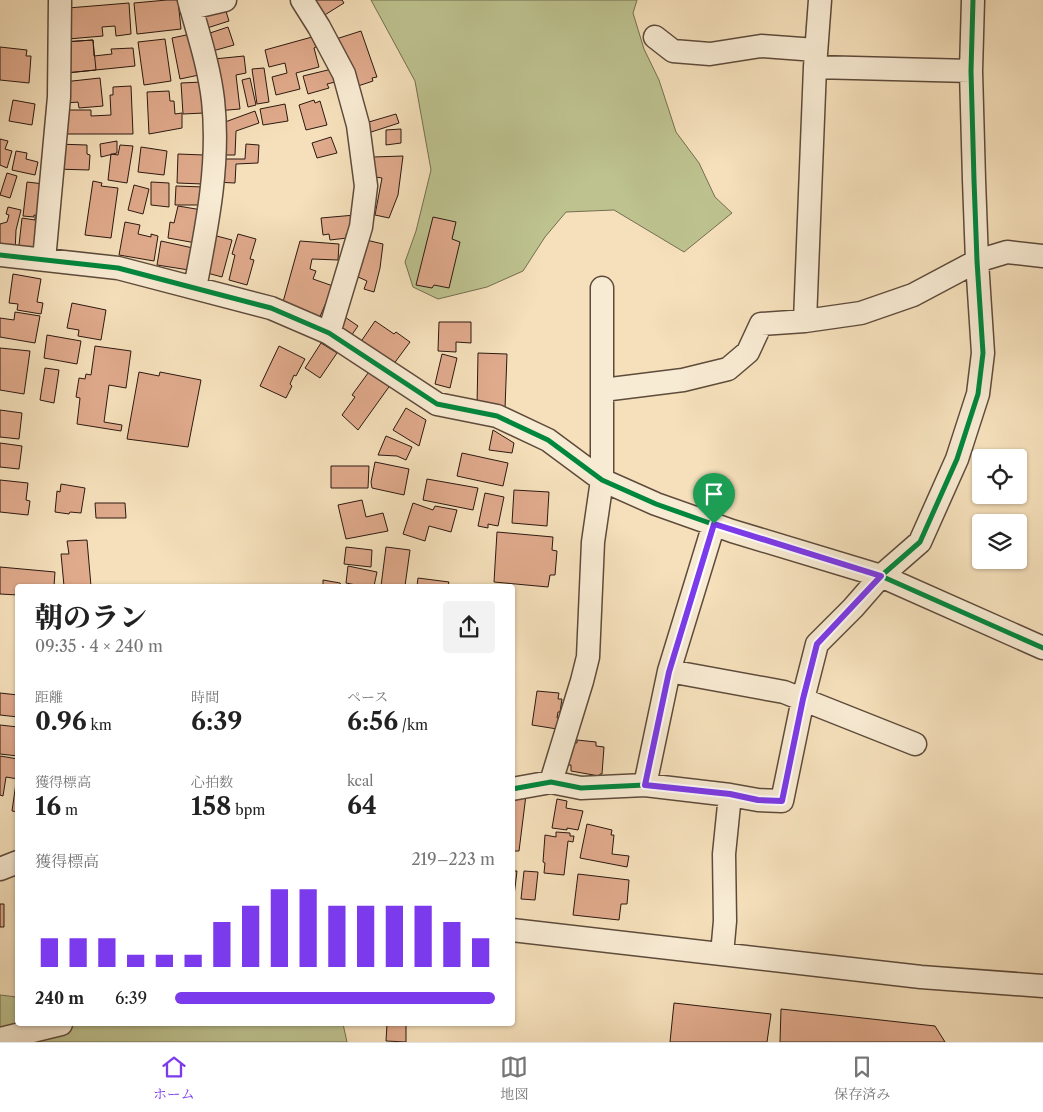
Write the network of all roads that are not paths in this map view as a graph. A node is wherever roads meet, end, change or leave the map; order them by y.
1 (60, 0) edge
2 (225, 0) edge
3 (302, 0) edge
4 (820, 0) edge
5 (973, 0) edge
6 (190, 4) edge
7 (655, 37) dead end
8 (816, 59) junction
9 (971, 71) junction
10 (0, 255) edge
11 (1043, 256) edge
12 (44, 260) junction
13 (977, 261) junction
14 (195, 288) junction
15 (602, 288) dead end
16 (805, 321) junction
17 (329, 333) junction
18 (603, 390) junction
19 (602, 480) junction
20 (714, 524) junction
21 (881, 576) junction
22 (1043, 648) edge
23 (669, 672) junction
24 (803, 699) junction
25 (915, 744) dead end
26 (551, 782) junction
27 (645, 785) junction
28 (515, 788) edge
29 (730, 794) junction
30 (0, 852) edge
31 (15, 854) edge
32 (15, 863) edge
33 (0, 869) edge
34 (515, 930) edge
35 (722, 954) junction
36 (922, 977) junction
37 (1043, 986) edge
38 (1043, 997) edge
39 (53, 1026) edge
40 (0, 1039) edge

1 - 12 street
2 - 6 street
3 - 17 street
4 - 8 street
5 - 9 street
6 - 14 street
7 - 8 street
8 - 9 street
8 - 16 street
9 - 13 street
10 - 12 street
11 - 13 street
12 - 14 street
13 - 16 street
13 - 21 street
14 - 17 street
15 - 18 street
16 - 18 street
17 - 19 street
18 - 19 street
19 - 20 street
19 - 26 street
20 - 21 street
20 - 23 street
21 - 22 street
21 - 24 street
23 - 24 street
23 - 27 street
24 - 25 street
24 - 29 street
26 - 27 street
26 - 28 street
27 - 29 street
29 - 35 street
30 - 31 street
32 - 33 street
34 - 35 street
35 - 36 street
36 - 37 street
36 - 38 street
39 - 40 street

